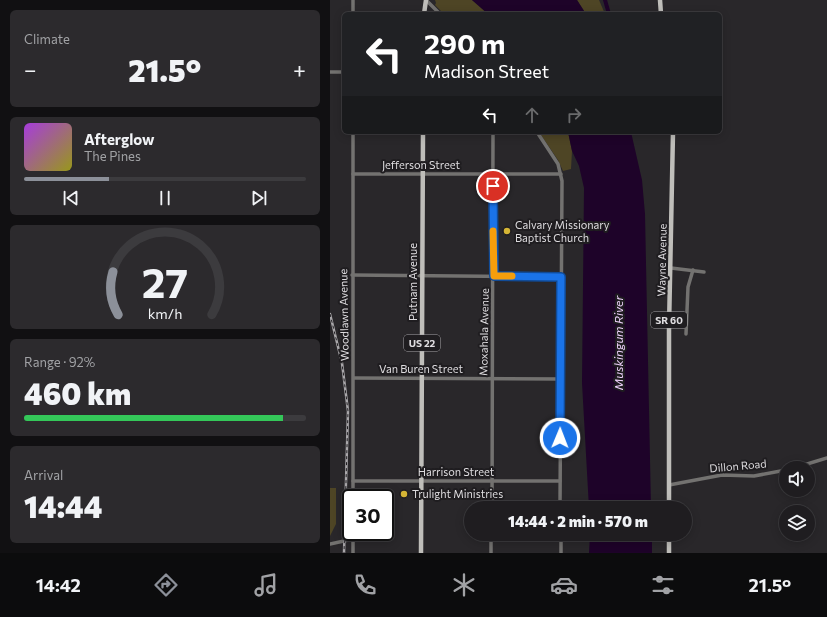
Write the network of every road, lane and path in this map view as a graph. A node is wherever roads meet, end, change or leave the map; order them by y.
1 (353, 0) edge
2 (426, 0) edge
3 (660, 0) edge
4 (353, 12) edge
5 (424, 12) edge
6 (438, 12) edge
7 (661, 12) edge
8 (330, 72) edge
9 (342, 72) edge
10 (353, 134) edge
11 (423, 134) edge
12 (493, 134) edge
13 (538, 134) edge
14 (673, 134) edge
15 (353, 174) junction
16 (423, 174) junction
17 (493, 174) junction
18 (561, 174) junction
19 (671, 268) junction
20 (693, 270) junction
21 (704, 272) dead end
22 (352, 275) junction
23 (422, 276) junction
24 (494, 276) junction
25 (561, 277) junction
26 (686, 334) dead end
27 (354, 378) junction
28 (422, 378) junction
29 (492, 379) junction
30 (561, 379) junction
31 (827, 458) edge
32 (815, 462) edge
33 (779, 471) edge
34 (353, 481) junction
35 (422, 481) junction
36 (492, 481) junction
37 (560, 481) junction
38 (669, 485) junction
39 (353, 489) edge
40 (492, 501) edge
41 (560, 501) edge
42 (669, 501) edge
43 (344, 541) edge
44 (353, 541) edge
45 (491, 541) edge
46 (561, 541) edge
47 (669, 541) edge
48 (330, 544) edge
49 (353, 553) edge
50 (421, 553) edge
51 (491, 553) edge
52 (561, 553) edge
53 (669, 553) edge

1 - 4 street
2 - 5 main road
2 - 6 street
3 - 7 main road
8 - 9 street
10 - 15 street, Woodlawn Avenue
11 - 16 main road, Putnam Avenue / US 22
12 - 17 street, Moxahala Avenue
13 - 18 street
14 - 19 main road, Wayne Avenue / SR 60
15 - 16 street, Jefferson Street
15 - 22 street, Woodlawn Avenue
16 - 17 street, Jefferson Street
16 - 23 main road, Putnam Avenue / US 22
17 - 18 street, Jefferson Street
17 - 24 street, Moxahala Avenue
18 - 25 street
19 - 20 street
19 - 38 main road, Wayne Avenue / SR 60
20 - 21 street
20 - 26 street
22 - 23 street
22 - 27 street, Woodlawn Avenue
23 - 24 street
23 - 28 main road, Putnam Avenue / US 22
24 - 25 street
24 - 29 street, Moxahala Avenue
25 - 30 street
27 - 28 street, Van Buren Street
27 - 34 street, Woodlawn Avenue
28 - 29 street, Van Buren Street
28 - 35 main road, Putnam Avenue / US 22
29 - 30 street, Van Buren Street
29 - 36 street, Moxahala Avenue
30 - 37 street
31 - 32 street
33 - 38 street, Dillon Road
34 - 35 street, Harrison Street
34 - 39 street, Woodlawn Avenue
35 - 36 street, Harrison Street
35 - 50 main road, Putnam Avenue / US 22
36 - 37 street, Harrison Street
36 - 40 street, Moxahala Avenue
37 - 41 street
38 - 42 main road, Wayne Avenue / SR 60
43 - 48 street
44 - 49 street
45 - 51 street
46 - 52 street
47 - 53 main road

